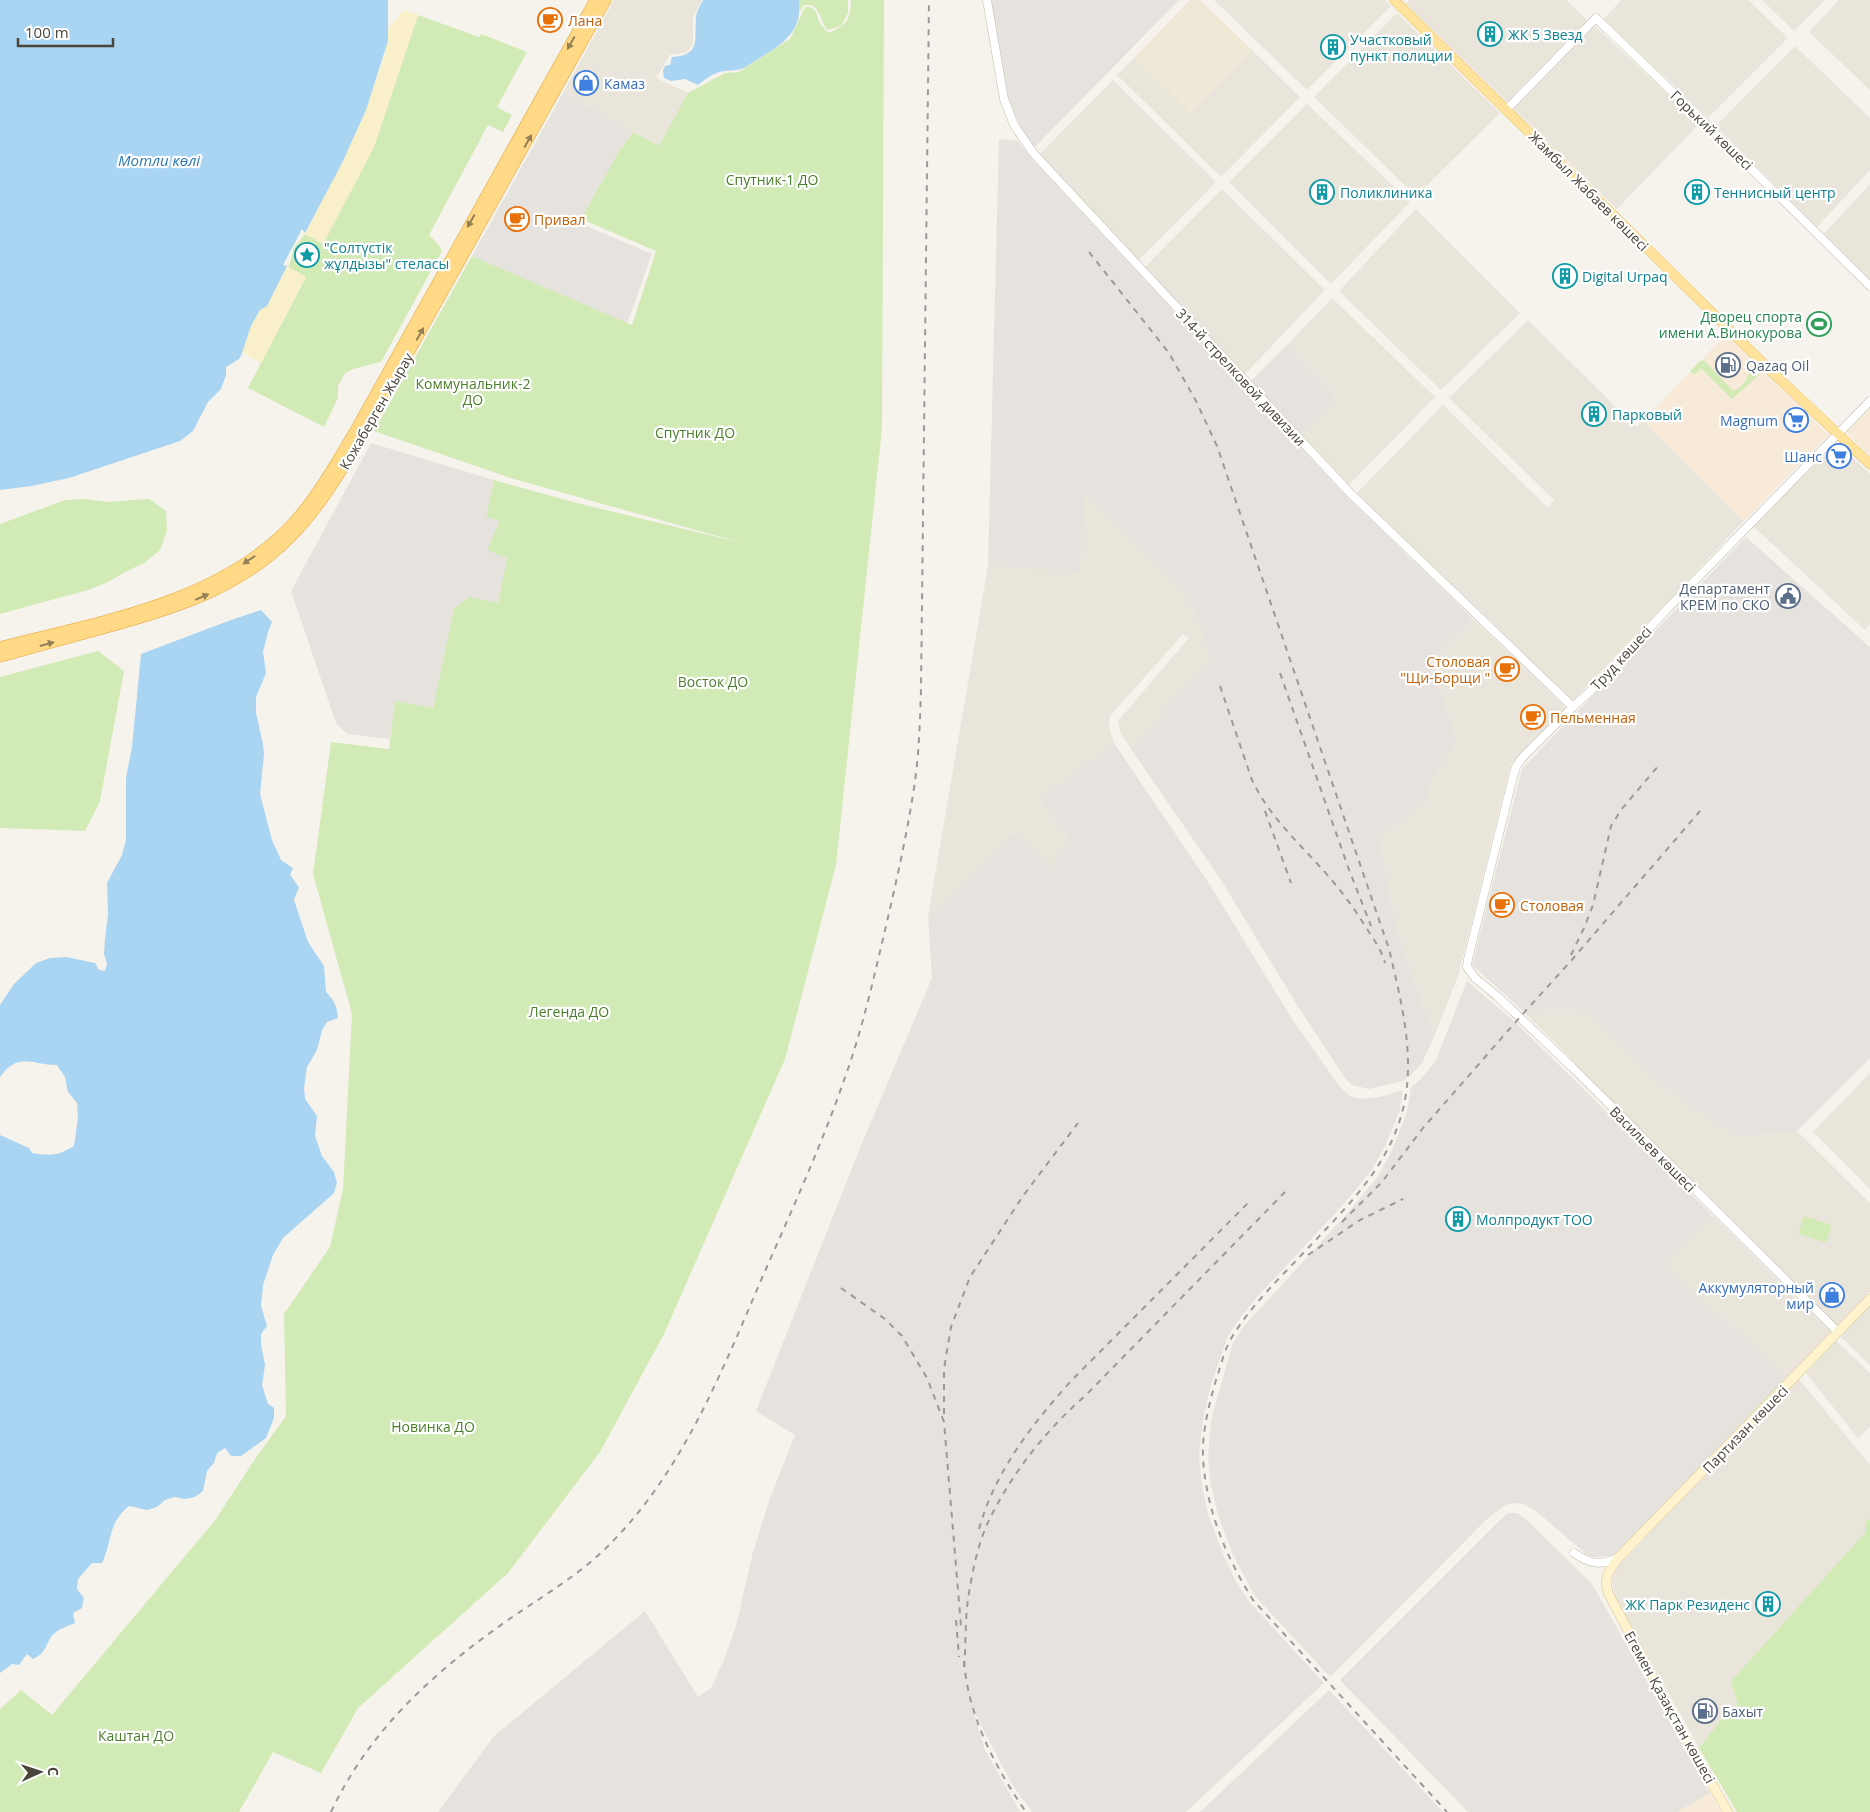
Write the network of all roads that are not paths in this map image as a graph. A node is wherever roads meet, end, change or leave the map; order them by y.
1 (595, 0) edge
2 (606, 0) edge
3 (987, 0) edge
4 (1394, 0) edge
5 (1506, 110) junction
6 (1870, 286) edge
7 (1870, 401) edge
8 (369, 416) junction
9 (1837, 434) junction
10 (1870, 464) edge
11 (0, 648) edge
12 (0, 657) edge
13 (1573, 707) junction
14 (1468, 967) joint
15 (1870, 1299) edge
16 (1838, 1332) junction
17 (1574, 1553) dead end
18 (1618, 1558) junction
19 (1613, 1602) joint
20 (1728, 1812) edge

1 -> 8 highway, Кожаберген Жырау
8 -> 2 highway, Кожаберген Жырау
3 - 13 street, 314-й стрелковой дивизии
4 - 5 main road, Жамбыл Жабаев көшесі
5 - 6 street, Горький көшесі
5 - 9 main road, Жамбыл Жабаев көшесі
7 - 9 street, Труд көшесі
8 -> 11 highway, Кожаберген Жырау
12 -> 8 highway, Кожаберген Жырау
9 - 10 main road, Жамбыл Жабаев көшесі
9 - 13 street, Труд көшесі
13 - 14 street, Труд көшесі
14 - 16 street, Васильев көшесі
15 - 16 main road, Партизан көшесі
16 - 18 main road, Партизан көшесі
17 - 18 street
18 - 19 main road, Партизан көшесі
19 - 20 main road, Егемен Қазақстан көшесі

